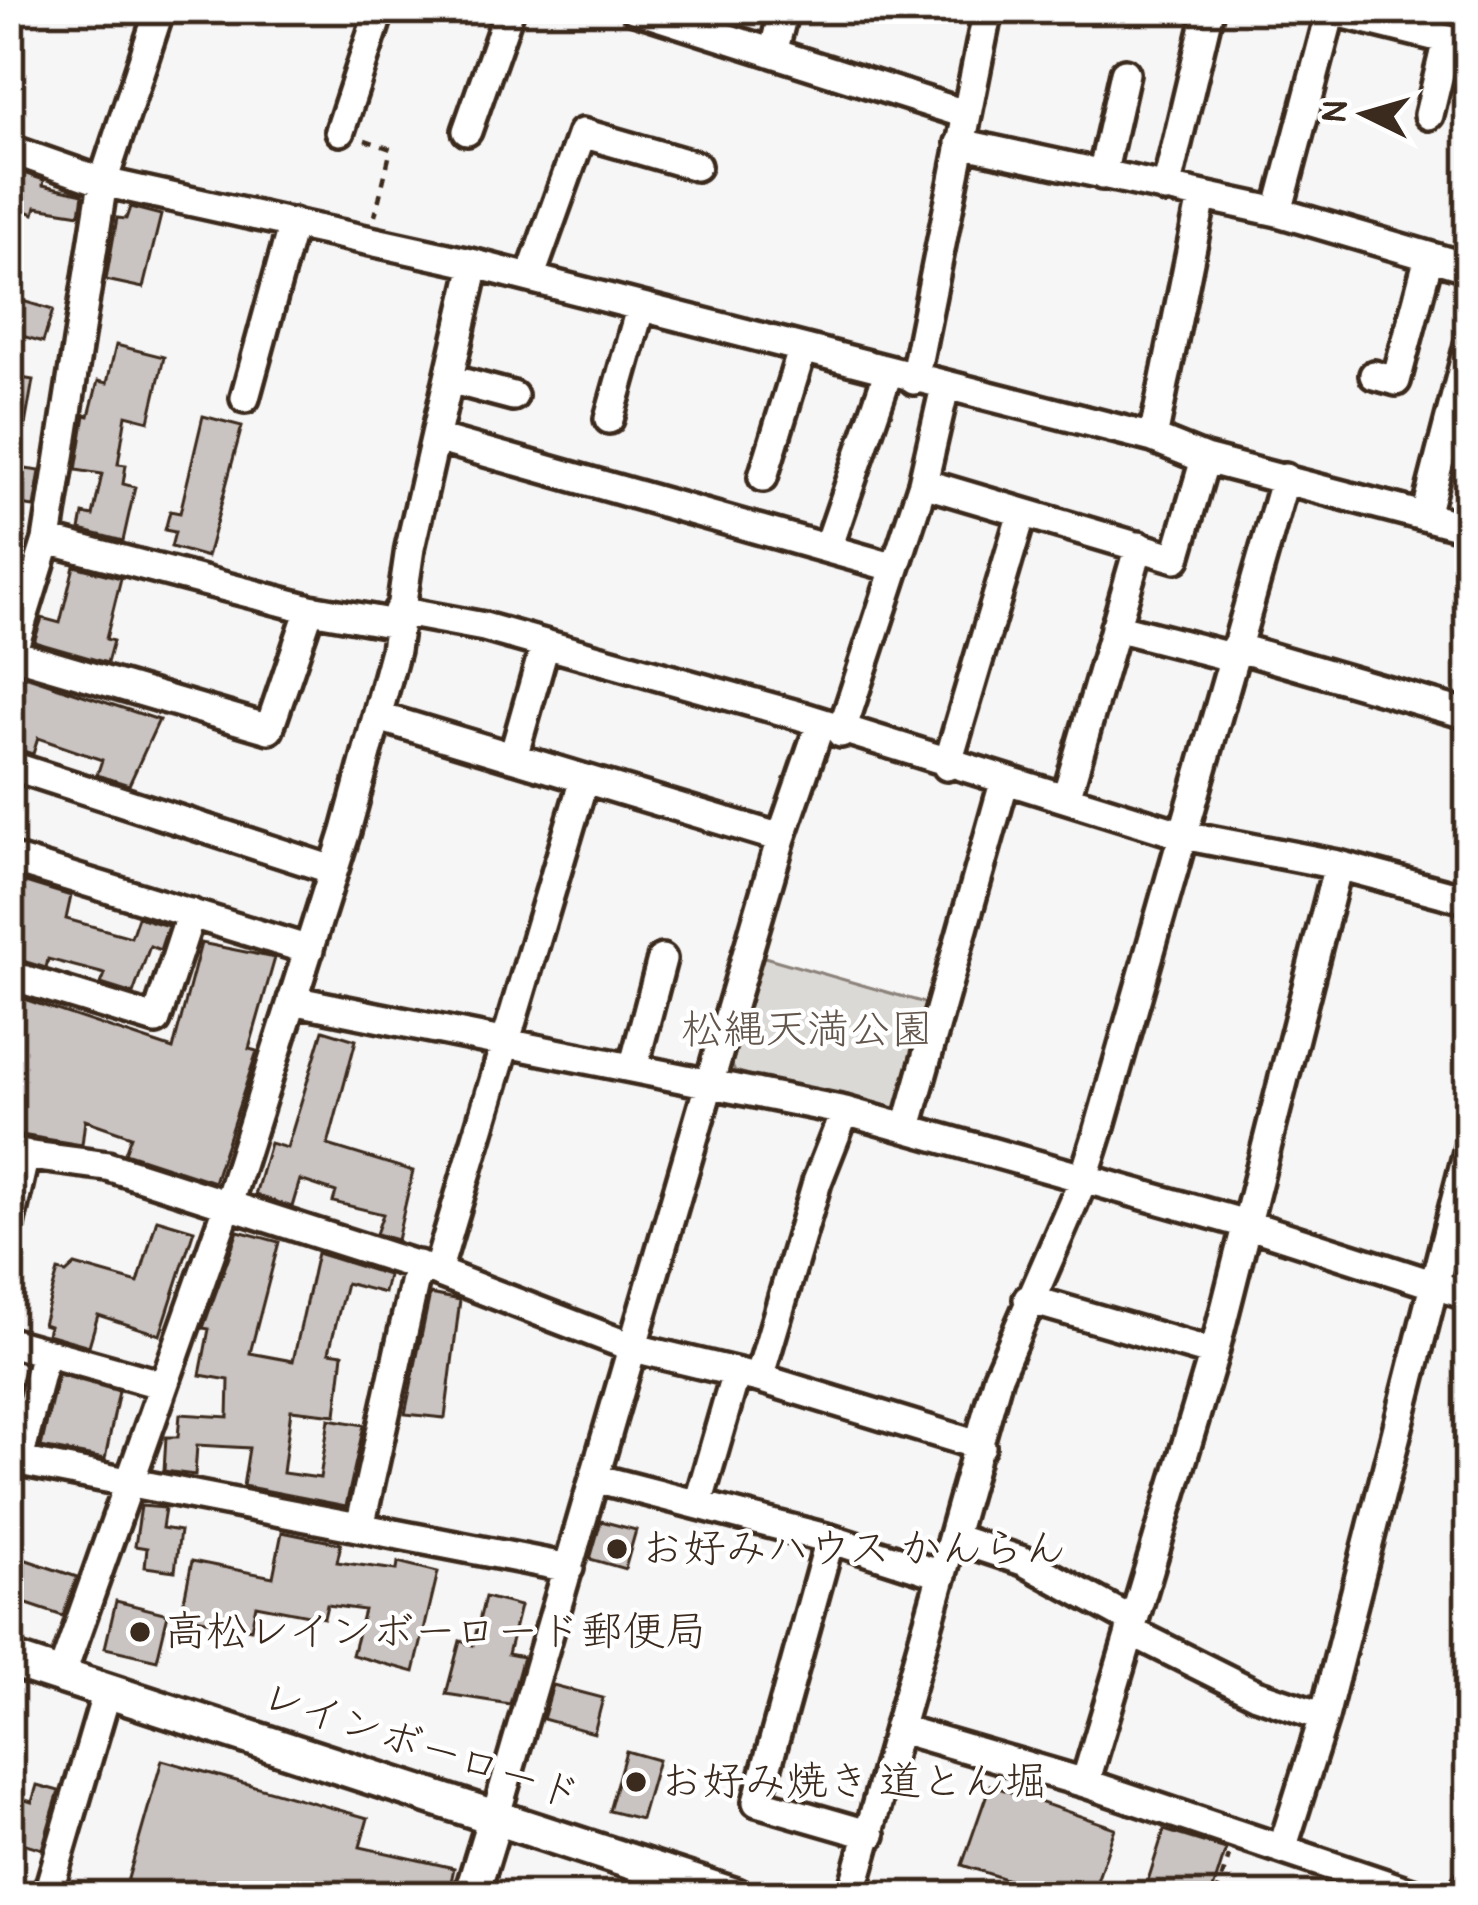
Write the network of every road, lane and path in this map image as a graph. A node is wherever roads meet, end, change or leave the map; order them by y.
1 (160, 9) edge
2 (380, 9) edge
3 (510, 9) edge
4 (784, 9) edge
5 (988, 9) edge
6 (1208, 9) edge
7 (643, 10) edge
8 (1336, 11) edge
9 (1458, 43) edge
10 (773, 53) junction
11 (1125, 73) dead end
12 (965, 114) junction
13 (1430, 115) dead end
14 (340, 131) joint
15 (467, 131) dead end
16 (960, 143) junction
17 (9, 149) edge
18 (696, 166) dead end
19 (1102, 175) junction
20 (103, 182) junction
21 (1166, 189) junction
22 (1202, 197) junction
23 (1278, 212) junction
24 (293, 223) junction
25 (370, 239) junction
26 (1429, 257) junction
27 (475, 264) junction
28 (1469, 268) edge
29 (530, 278) junction
30 (640, 309) junction
31 (1469, 345) edge
32 (802, 350) junction
33 (1374, 375) dead end
34 (901, 376) junction
35 (449, 379) junction
36 (945, 388) junction
37 (513, 396) dead end
38 (245, 398) dead end
39 (609, 419) dead end
40 (1153, 437) junction
41 (436, 438) junction
42 (1205, 460) junction
43 (763, 476) dead end
44 (1286, 478) junction
45 (923, 483) junction
46 (1022, 513) junction
47 (1424, 515) junction
48 (1469, 528) edge
49 (46, 540) junction
50 (1139, 547) junction
51 (828, 548) junction
52 (892, 567) junction
53 (310, 609) junction
54 (397, 618) junction
55 (1115, 627) junction
56 (545, 645) junction
57 (1233, 652) junction
58 (11, 658) edge
59 (1469, 715) edge
60 (379, 717) junction
61 (830, 729) junction
62 (513, 758) junction
63 (9, 765) edge
64 (947, 766) junction
65 (584, 779) junction
66 (1004, 783) junction
67 (1066, 798) junction
68 (1184, 835) junction
69 (781, 838) junction
70 (9, 858) edge
71 (1338, 865) junction
72 (333, 870) junction
73 (1468, 894) edge
74 (191, 913) junction
75 (309, 950) junction
76 (662, 959) dead end
77 (9, 975) edge
78 (292, 1000) junction
79 (503, 1041) junction
80 (634, 1064) junction
81 (712, 1082) junction
82 (845, 1111) junction
83 (907, 1127) junction
84 (1469, 1148) edge
85 (17, 1154) edge
86 (1083, 1180) junction
87 (229, 1204) junction
88 (1246, 1224) junction
89 (9, 1225) edge
90 (428, 1269) junction
91 (1434, 1286) junction
92 (1469, 1295) edge
93 (1028, 1299) junction
94 (9, 1342) edge
95 (634, 1348) junction
96 (45, 1352) junction
97 (1214, 1353) junction
98 (747, 1375) junction
99 (163, 1385) junction
100 (981, 1446) junction
101 (14, 1460) edge
102 (595, 1478) junction
103 (129, 1486) junction
104 (698, 1504) junction
105 (360, 1527) junction
106 (954, 1538) junction
107 (830, 1539) junction
108 (569, 1568) junction
109 (942, 1575) junction
110 (1131, 1626) junction
111 (9, 1660) edge
112 (61, 1676) junction
113 (107, 1691) junction
114 (1324, 1717) junction
115 (900, 1729) junction
116 (1085, 1783) junction
117 (495, 1818) junction
118 (1236, 1834) junction
119 (871, 1835) junction
120 (1282, 1849) junction
121 (671, 1886) edge
122 (1469, 1887) edge
123 (47, 1896) edge
124 (471, 1896) edge
125 (736, 1896) edge
126 (851, 1896) edge
127 (1216, 1896) edge
128 (1420, 1896) edge
129 (1466, 1896) edge

1 - 20 street
2 - 14 street
3 - 15 street
4 - 10 street
5 - 12 street
6 - 21 street
7 - 10 street
8 - 9 street
8 - 23 street
9 - 13 street
10 - 12 street
11 - 19 street
12 - 16 street
14 - 25 path
16 - 19 street
16 - 34 street
17 - 20 street
18 - 29 street
19 - 21 street
20 - 24 street
20 - 49 street
21 - 22 street
22 - 23 street
22 - 40 street
23 - 26 street
24 - 25 street
24 - 38 street
25 - 27 street
26 - 28 street
26 - 33 street
27 - 29 street
27 - 35 street
29 - 30 street
30 - 32 street
30 - 39 street
31 - 47 street
32 - 34 street
32 - 43 street
34 - 36 street
34 - 51 street
35 - 37 street
35 - 41 street
36 - 40 street
36 - 45 street
40 - 42 street
41 - 51 street
41 - 54 street
42 - 44 street
42 - 50 street
44 - 47 street
44 - 57 street
45 - 46 street
45 - 52 street
46 - 50 street
46 - 64 street
47 - 48 street
49 - 53 street
49 - 58 street
50 - 55 street
51 - 52 street
52 - 61 street
53 - 54 street
53 - 58 street
54 - 56 street
54 - 60 street
55 - 57 street
55 - 67 street
56 - 61 street
56 - 62 street
57 - 59 street
57 - 68 street
60 - 62 street
60 - 72 street
61 - 64 street
61 - 69 street
62 - 65 street
63 - 72 street
64 - 66 street
65 - 69 street
65 - 79 street
66 - 67 street
66 - 83 street
67 - 68 street
68 - 71 street
68 - 86 street
69 - 81 street
70 - 74 street
71 - 73 street
71 - 88 street
72 - 75 street
74 - 75 street
74 - 77 street
75 - 78 street
76 - 80 street
78 - 79 street
78 - 87 street
79 - 80 street
79 - 90 street
80 - 81 street
81 - 82 street
81 - 95 street
82 - 83 street
82 - 98 street
83 - 86 street
84 - 91 street
85 - 87 street
85 - 89 street
86 - 88 street
86 - 93 street
87 - 90 street
87 - 99 street
88 - 91 street
88 - 97 street
90 - 95 street
90 - 105 street
91 - 92 street
91 - 114 street
93 - 97 street
93 - 100 street
94 - 96 street
95 - 98 street
95 - 102 street
96 - 99 street
96 - 101 street
97 - 110 street
98 - 100 street
98 - 104 street
99 - 103 street
100 - 106 street
101 - 103 street
102 - 104 street
102 - 108 street
103 - 105 street
103 - 112 street
104 - 107 street
105 - 108 street
106 - 109 street
106 - 110 street
107 - 109 street
107 - 119 street
108 - 117 street
109 - 115 street
110 - 114 street
110 - 116 street
111 - 112 street, レインボーロード
112 - 113 street, レインボーロード
113 - 117 street, レインボーロード
113 - 123 street
114 - 120 street
115 - 116 street
115 - 119 street
116 - 118 street
117 - 121 street, レインボーロード
117 - 124 street
118 - 120 street
118 - 127 path
119 - 126 street
120 - 128 street
121 - 125 street, レインボーロード
122 - 129 street

